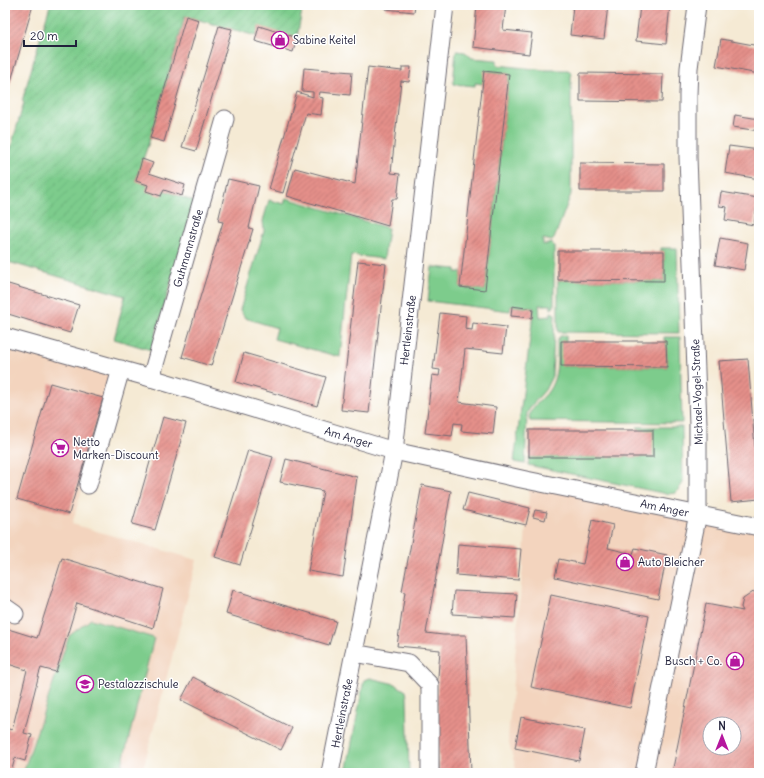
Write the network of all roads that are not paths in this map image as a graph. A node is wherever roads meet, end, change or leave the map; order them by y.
1 (445, 5) edge
2 (697, 5) edge
3 (225, 119) dead end
4 (5, 337) edge
5 (121, 370) junction
6 (151, 378) junction
7 (394, 451) junction
8 (88, 485) dead end
9 (698, 514) junction
10 (759, 527) edge
11 (354, 653) junction
12 (330, 773) edge
13 (430, 773) edge
14 (644, 773) edge

1 - 7 street, Hertleinstraße
2 - 9 street, Michael-Vogel-Straße
3 - 6 street, Guhmannstraße
4 - 5 street, Am Anger
5 - 6 street, Am Anger
5 - 8 street
6 - 7 street, Am Anger
7 - 9 street, Am Anger
7 - 11 street, Hertleinstraße
9 - 10 street, Am Anger
9 - 14 street, Michael-Vogel-Straße
11 - 12 street, Hertleinstraße
11 - 13 street

